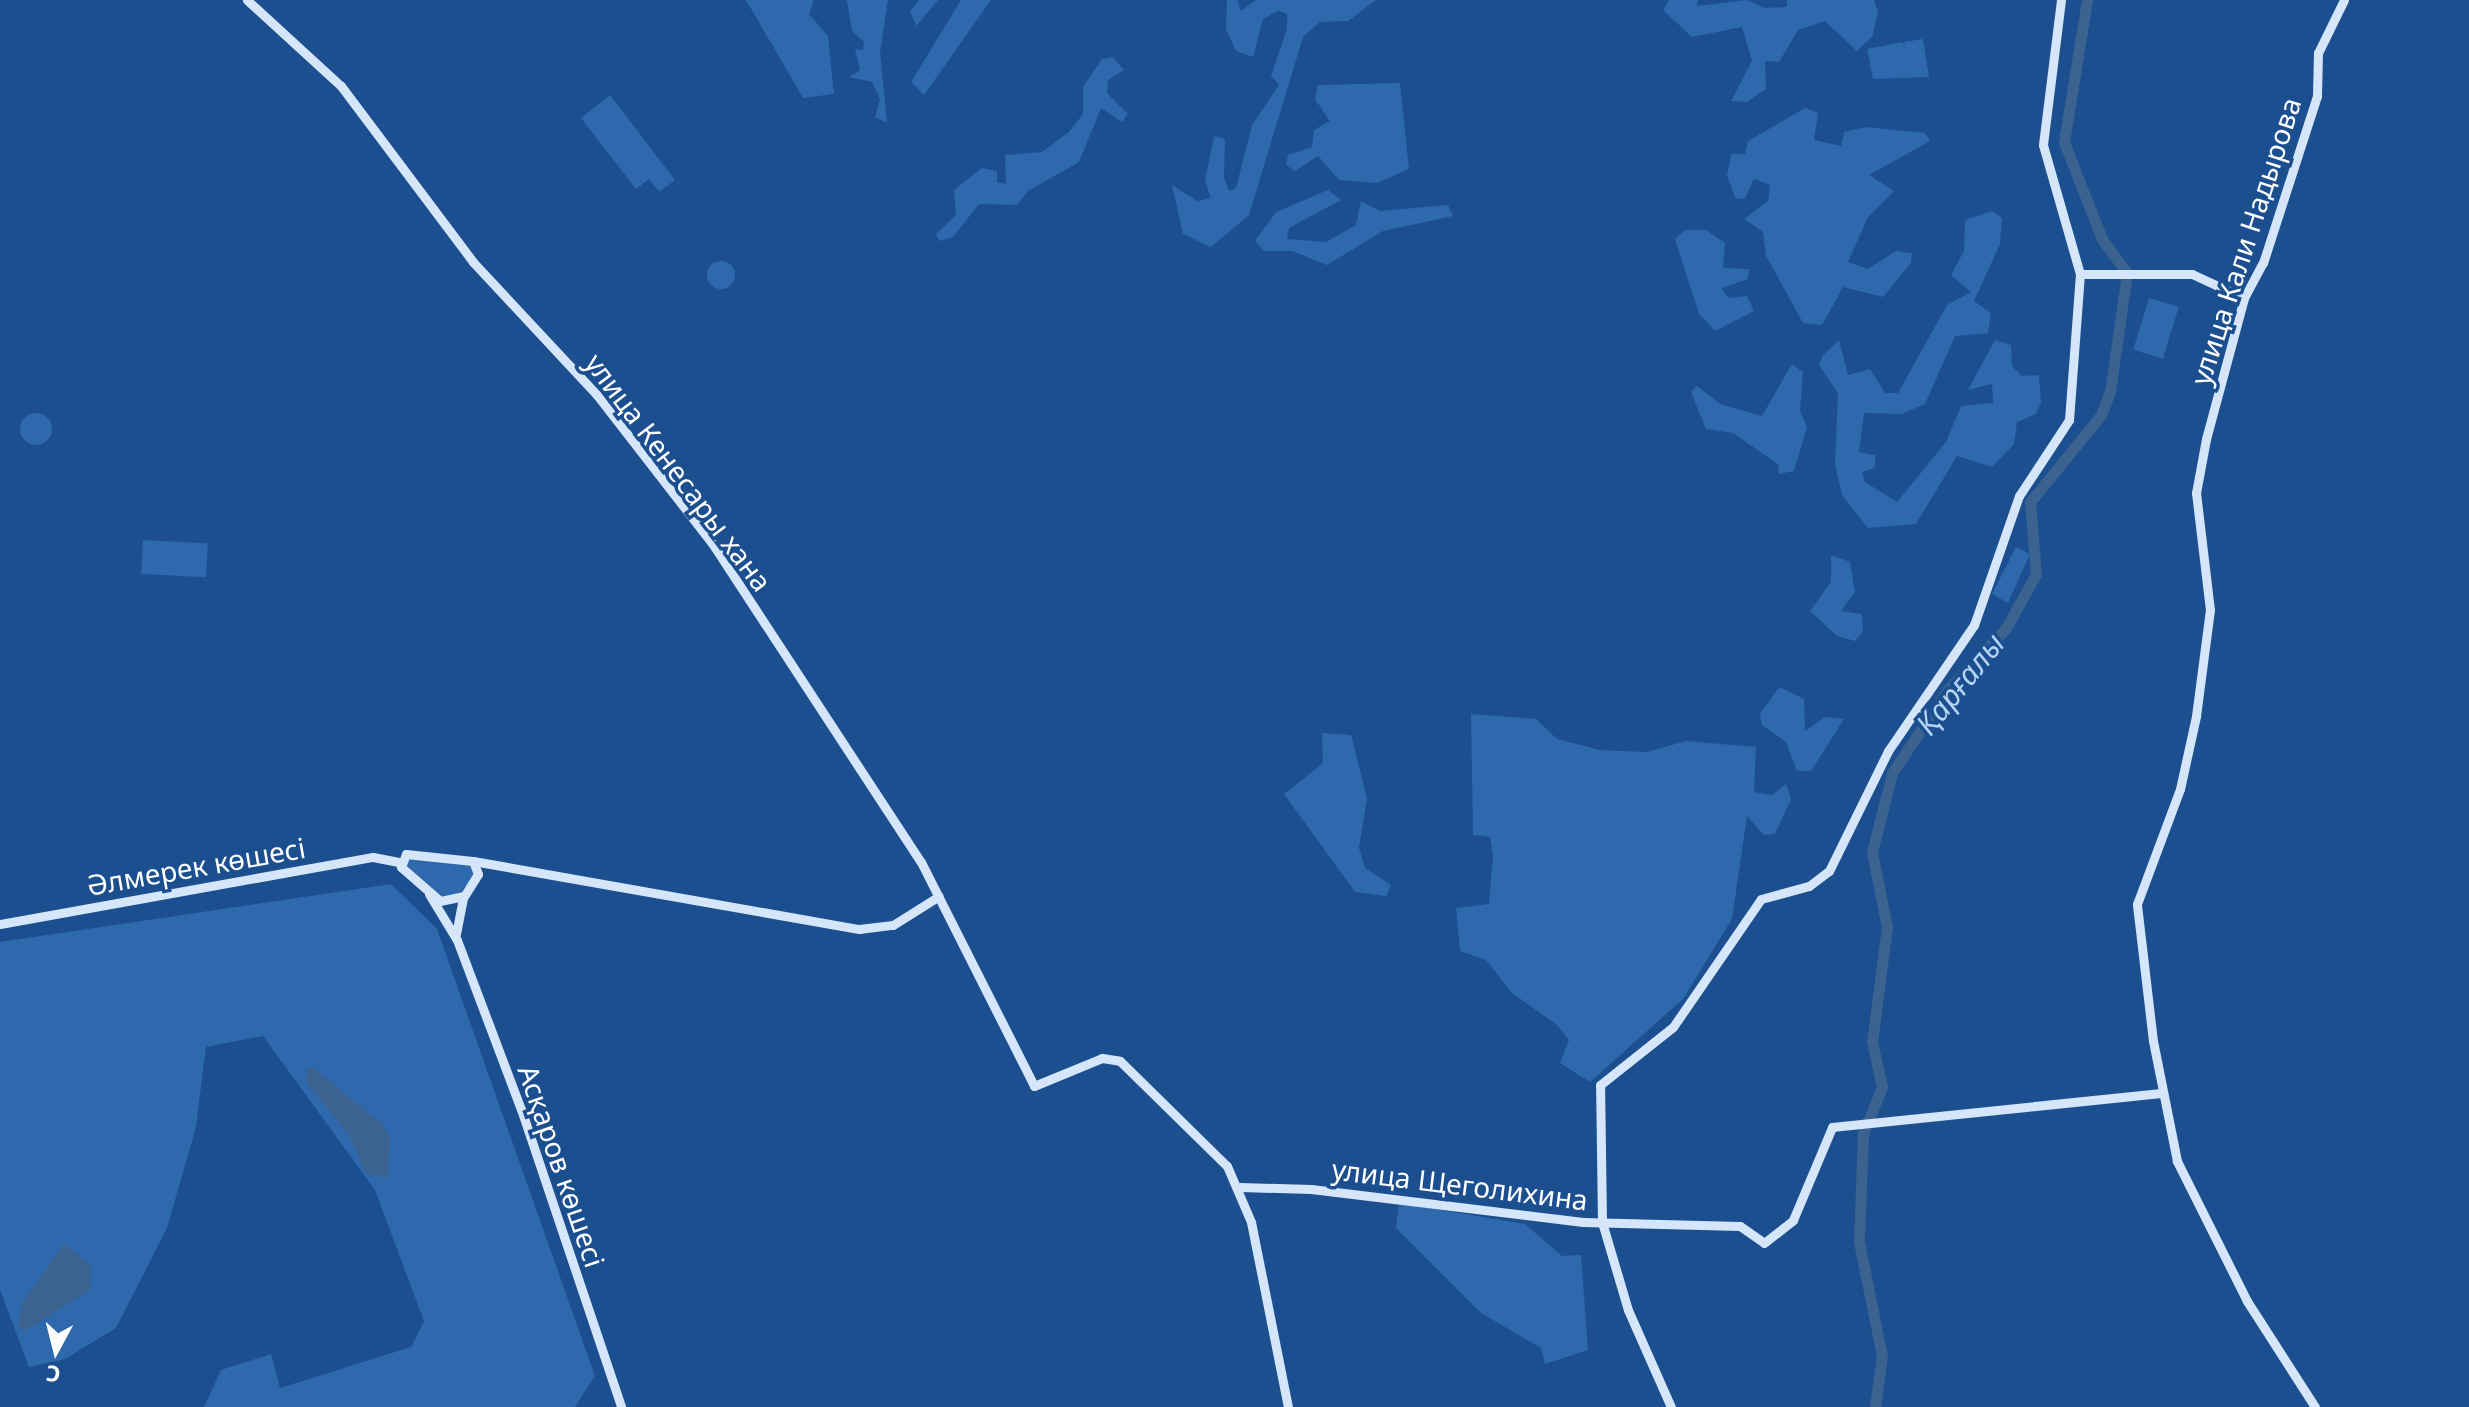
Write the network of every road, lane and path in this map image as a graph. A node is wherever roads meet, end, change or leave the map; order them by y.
1 (247, 0) edge
2 (2061, 0) edge
3 (2344, 0) edge
4 (2080, 274) junction
5 (2244, 298) junction
6 (473, 861) junction
7 (399, 862) junction
8 (505, 867) junction
9 (472, 884) junction
10 (429, 894) junction
11 (939, 896) junction
12 (0, 924) edge
13 (457, 940) junction
14 (2161, 1093) junction
15 (1240, 1187) junction
16 (1602, 1222) junction
17 (621, 1407) edge
18 (1288, 1407) edge
19 (1671, 1407) edge
20 (2315, 1407) edge

1 - 11 street, улица Кенесары хана
2 - 4 street
3 - 5 street, улица Кали Надырова
4 - 5 street
4 - 16 street
5 - 14 street, улица Кали Надырова
6 - 7 street, Әлмерек көшесі
6 - 8 street
6 - 9 street
7 - 10 street
7 - 12 street, Әлмерек көшесі
8 - 9 street
8 - 11 street
9 - 10 street
9 - 13 street
10 - 13 street
11 - 15 street
13 - 17 street, Асқаров көшесі
14 - 16 street, улица Щеголихина
14 - 20 street, улица Кали Надырова
15 - 16 street, улица Щеголихина
15 - 18 street
16 - 19 street

